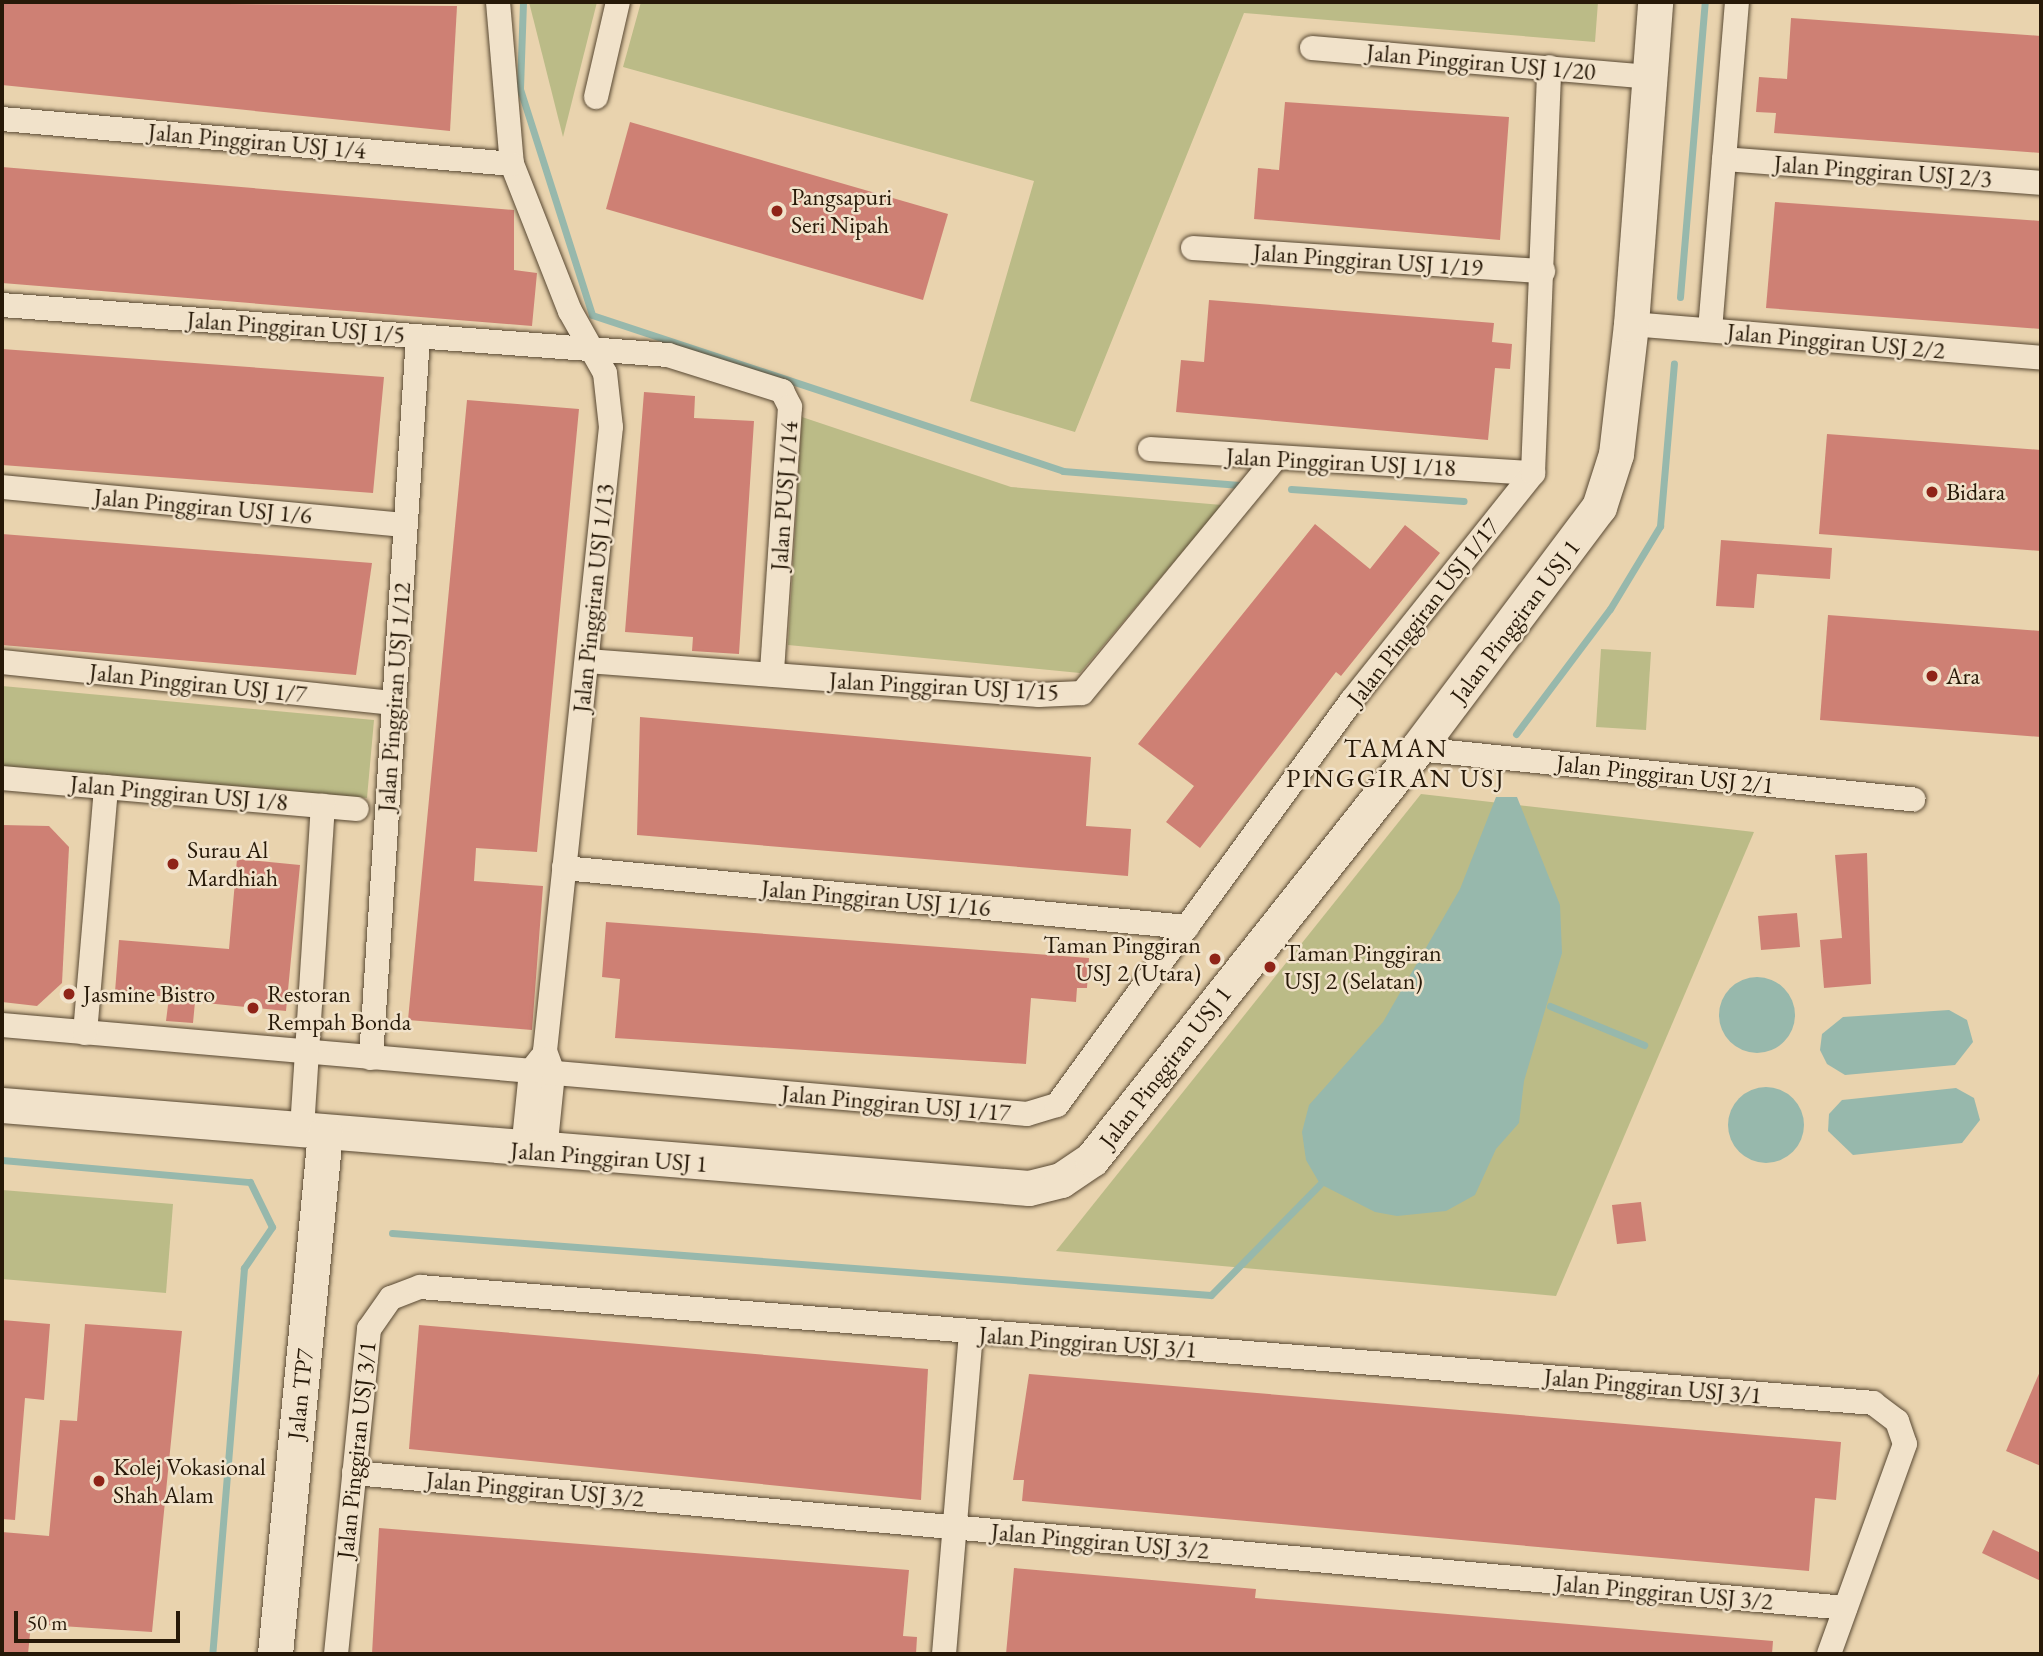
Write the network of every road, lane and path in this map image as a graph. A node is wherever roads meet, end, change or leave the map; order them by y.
1 (498, 2) edge
2 (618, 2) edge
3 (1655, 2) edge
4 (1737, 2) edge
5 (1312, 48) dead end
6 (1549, 67) junction
7 (1649, 77) junction
8 (596, 97) dead end
9 (2, 119) edge
10 (1724, 159) junction
11 (512, 164) junction
12 (2041, 183) edge
13 (1194, 248) dead end
14 (1543, 271) junction
15 (2, 306) edge
16 (1631, 324) junction
17 (1710, 330) junction
18 (418, 337) junction
19 (591, 349) junction
20 (2041, 358) edge
21 (1150, 449) dead end
22 (1276, 458) junction
23 (1533, 473) junction
24 (2, 487) edge
25 (405, 526) junction
26 (586, 661) junction
27 (2, 662) edge
28 (772, 674) junction
29 (394, 704) junction
30 (1417, 749) junction
31 (2, 778) edge
32 (106, 787) junction
33 (1913, 799) dead end
34 (323, 806) junction
35 (357, 809) dead end
36 (564, 868) junction
37 (1187, 927) junction
38 (2, 1025) edge
39 (85, 1032) junction
40 (307, 1052) junction
41 (371, 1058) junction
42 (543, 1065) junction
43 (2, 1105) edge
44 (313, 1131) junction
45 (534, 1151) junction
46 (971, 1333) junction
47 (354, 1473) junction
48 (955, 1528) junction
49 (1845, 1608) junction
50 (275, 1654) edge
51 (336, 1654) edge
52 (944, 1654) edge
53 (1829, 1654) edge

1 - 11 street, Jalan Pinggiran USJ 1/13
2 - 8 street
3 - 7 street, Jalan Pinggiran USJ 1
4 - 10 street
5 - 6 street, Jalan Pinggiran USJ 1/20
6 - 7 street, Jalan Pinggiran USJ 1/20
6 - 14 street
7 - 16 street, Jalan Pinggiran USJ 1
9 - 11 street, Jalan Pinggiran USJ 1/4
10 - 12 street, Jalan Pinggiran USJ 2/3
10 - 17 street
11 - 19 street, Jalan Pinggiran USJ 1/13
13 - 14 street, Jalan Pinggiran USJ 1/19
14 - 23 street
15 - 18 street, Jalan Pinggiran USJ 1/5
16 - 17 street, Jalan Pinggiran USJ 2/2
16 - 30 street, Jalan Pinggiran USJ 1
17 - 20 street, Jalan Pinggiran USJ 2/2
18 - 19 street, Jalan Pinggiran USJ 1/5
18 - 25 street, Jalan Pinggiran USJ 1/12
19 - 26 street, Jalan Pinggiran USJ 1/13
19 - 28 street, Jalan PUSJ 1/14
21 - 22 street, Jalan Pinggiran USJ 1/18
22 - 23 street, Jalan Pinggiran USJ 1/18
22 - 28 street, Jalan Pinggiran USJ 1/15
23 - 37 street, Jalan Pinggiran USJ 1/17
24 - 25 street, Jalan Pinggiran USJ 1/6
25 - 29 street, Jalan Pinggiran USJ 1/12
26 - 28 street, Jalan Pinggiran USJ 1/15
26 - 36 street, Jalan Pinggiran USJ 1/13
27 - 29 street, Jalan Pinggiran USJ 1/7
29 - 41 street, Jalan Pinggiran USJ 1/12
30 - 33 street, Jalan Pinggiran USJ 2/1
30 - 45 street, Jalan Pinggiran USJ 1
31 - 32 street, Jalan Pinggiran USJ 1/8
32 - 34 street, Jalan Pinggiran USJ 1/8
32 - 39 street
34 - 35 street, Jalan Pinggiran USJ 1/8
34 - 40 street
36 - 37 street, Jalan Pinggiran USJ 1/16
36 - 42 street, Jalan Pinggiran USJ 1/13
37 - 42 street, Jalan Pinggiran USJ 1/17
38 - 39 street, Jalan Pinggiran USJ 1/17
39 - 40 street, Jalan Pinggiran USJ 1/17
40 - 41 street, Jalan Pinggiran USJ 1/17
40 - 44 street
41 - 42 street, Jalan Pinggiran USJ 1/17
42 - 45 street, Jalan Pinggiran USJ 1/13
43 - 44 street, Jalan Pinggiran USJ 1
44 - 45 street, Jalan Pinggiran USJ 1
44 - 50 street, Jalan TP7
46 - 47 street, Jalan Pinggiran USJ 3/1
46 - 48 street
46 - 49 street, Jalan Pinggiran USJ 3/1
47 - 48 street, Jalan Pinggiran USJ 3/2
47 - 51 street, Jalan Pinggiran USJ 3/1
48 - 49 street, Jalan Pinggiran USJ 3/2
48 - 52 street
49 - 53 street, Jalan Pinggiran USJ 3/1

